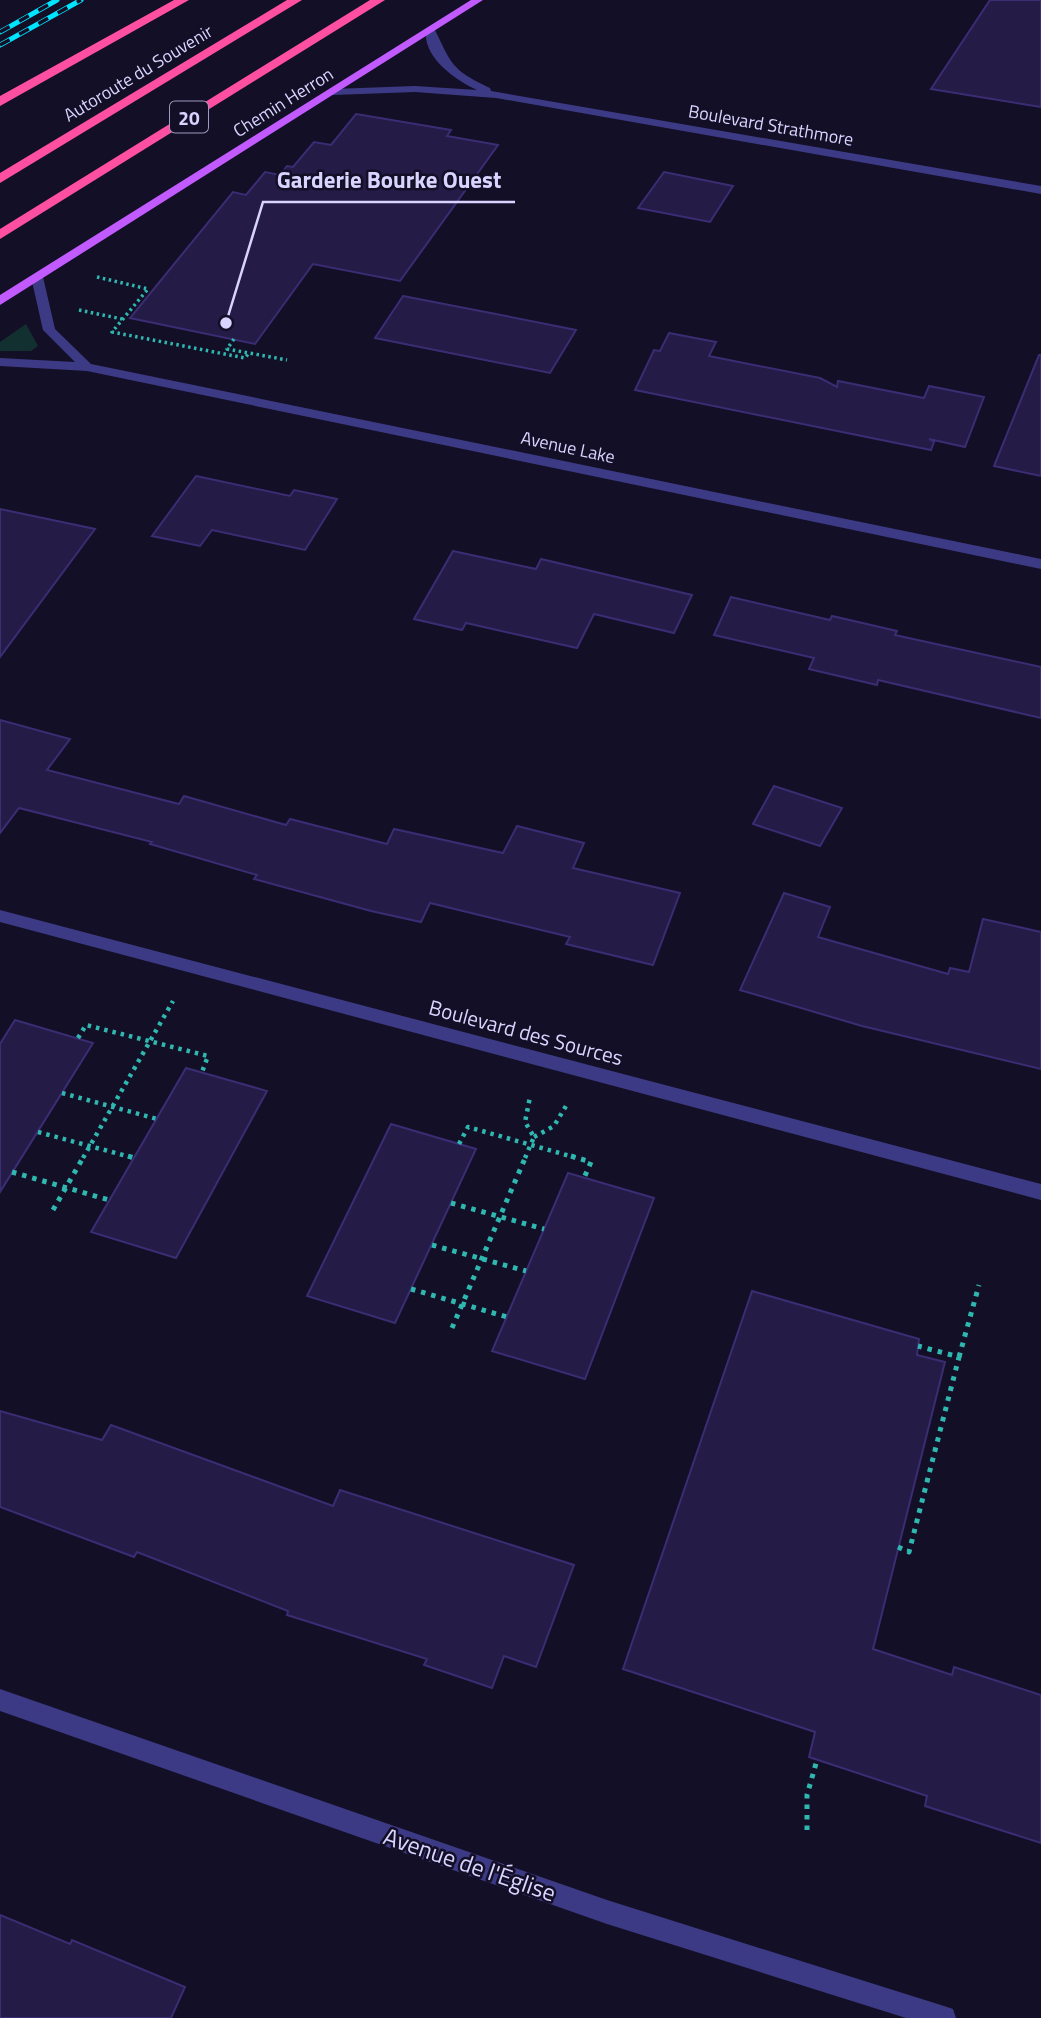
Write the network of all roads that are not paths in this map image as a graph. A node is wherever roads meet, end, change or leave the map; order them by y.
1 (183, 0) edge
2 (296, 0) edge
3 (379, 0) edge
4 (478, 0) edge
5 (430, 30) junction
6 (466, 81) junction
7 (333, 92) junction
8 (457, 92) junction
9 (496, 95) junction
10 (0, 102) edge
11 (0, 179) edge
12 (1041, 190) edge
13 (0, 235) edge
14 (37, 277) junction
15 (0, 301) edge
16 (0, 362) edge
17 (87, 367) junction
18 (1041, 564) edge
19 (0, 916) edge
20 (1041, 1192) edge
21 (0, 1700) edge
22 (944, 2018) edge

1 - 10 highway
2 - 11 highway, Autoroute du Souvenir / 20
3 - 13 highway, 20
4 - 5 main road, Chemin Herron
5 - 6 street, Boulevard Strathmore
5 - 7 main road, Chemin Herron
6 - 8 street
6 - 9 street, Boulevard Strathmore
7 - 8 street, Boulevard Strathmore
7 - 14 main road, Chemin Herron
8 - 9 street, Boulevard Strathmore
9 - 12 street, Boulevard Strathmore
14 - 15 main road, Chemin Herron
14 - 17 street
16 - 17 street, Avenue Lake
17 - 18 street, Avenue Lake
19 - 20 street, Boulevard des Sources
21 - 22 street, Avenue de l'Église

